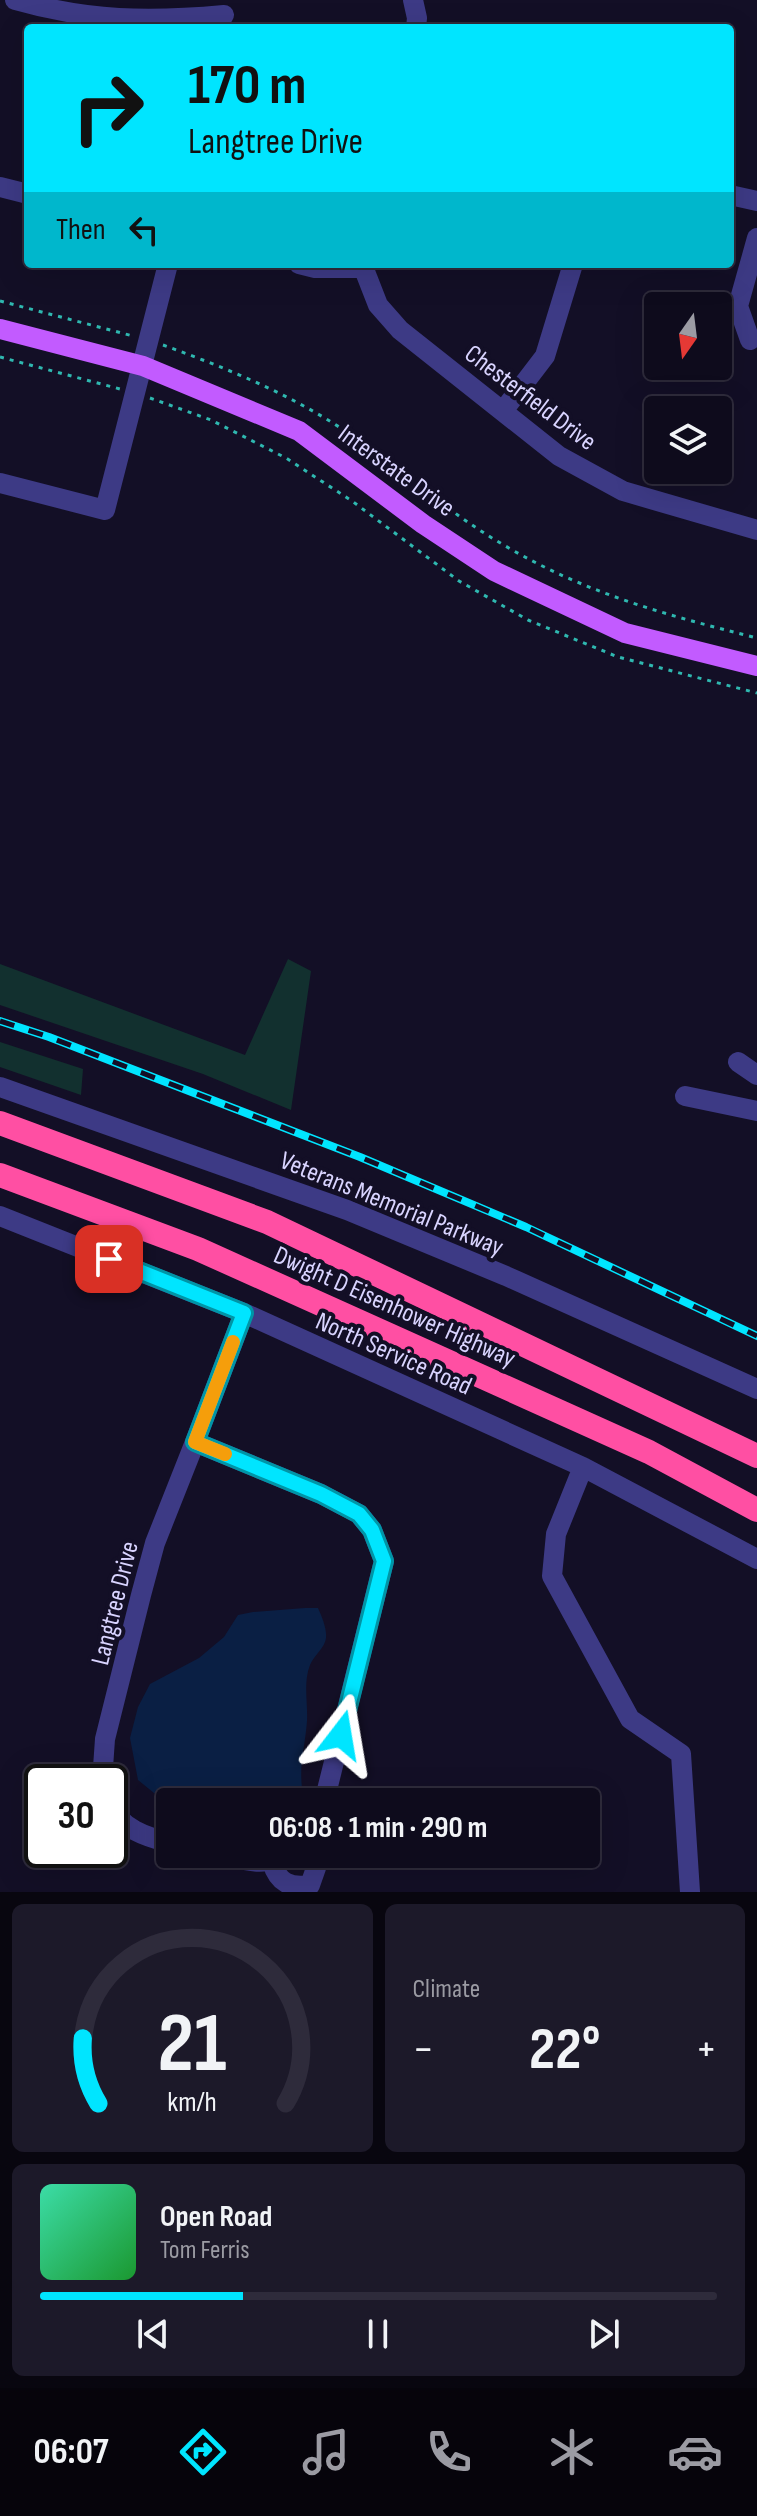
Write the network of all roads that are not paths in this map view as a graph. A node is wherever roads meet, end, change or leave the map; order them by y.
1 (15, 0) edge
2 (413, 0) edge
3 (223, 14) edge
4 (416, 24) edge
5 (0, 187) edge
6 (24, 193) edge
7 (734, 196) edge
8 (757, 201) edge
9 (757, 238) edge
10 (167, 268) edge
11 (363, 268) edge
12 (572, 268) edge
13 (0, 329) edge
14 (750, 340) dead end
15 (143, 366) junction
16 (503, 411) junction
17 (0, 483) edge
18 (757, 530) edge
19 (757, 666) edge
20 (738, 1062) dead end
21 (757, 1075) edge
22 (0, 1087) edge
23 (685, 1096) dead end
24 (757, 1111) edge
25 (0, 1123) edge
26 (0, 1175) edge
27 (0, 1216) edge
28 (244, 1313) junction
29 (757, 1389) edge
30 (195, 1442) junction
31 (757, 1456) edge
32 (583, 1467) junction
33 (757, 1510) edge
34 (757, 1559) edge
35 (103, 1764) edge
36 (327, 1788) edge
37 (128, 1832) edge
38 (156, 1840) edge
39 (280, 1868) edge
40 (316, 1868) edge
41 (690, 1892) edge

1 - 3 street
2 - 4 street
5 - 6 street
7 - 8 street
9 - 14 street
10 - 15 street
11 - 16 street, Chesterfield Drive
12 - 16 street
13 - 15 main road, Interstate Drive
15 - 17 street
15 - 19 main road, Interstate Drive
16 - 18 street, Chesterfield Drive
20 - 21 street
22 - 29 street, Veterans Memorial Parkway
23 - 24 street
25 - 31 highway, Dwight D Eisenhower Highway
26 - 33 highway, Dwight D Eisenhower Highway
27 - 28 street, North Service Road
28 - 30 street, Langtree Drive
28 - 32 street, North Service Road
30 - 35 street, Langtree Drive
30 - 36 street
32 - 34 street, North Service Road
32 - 41 street
37 - 38 street
39 - 40 street

